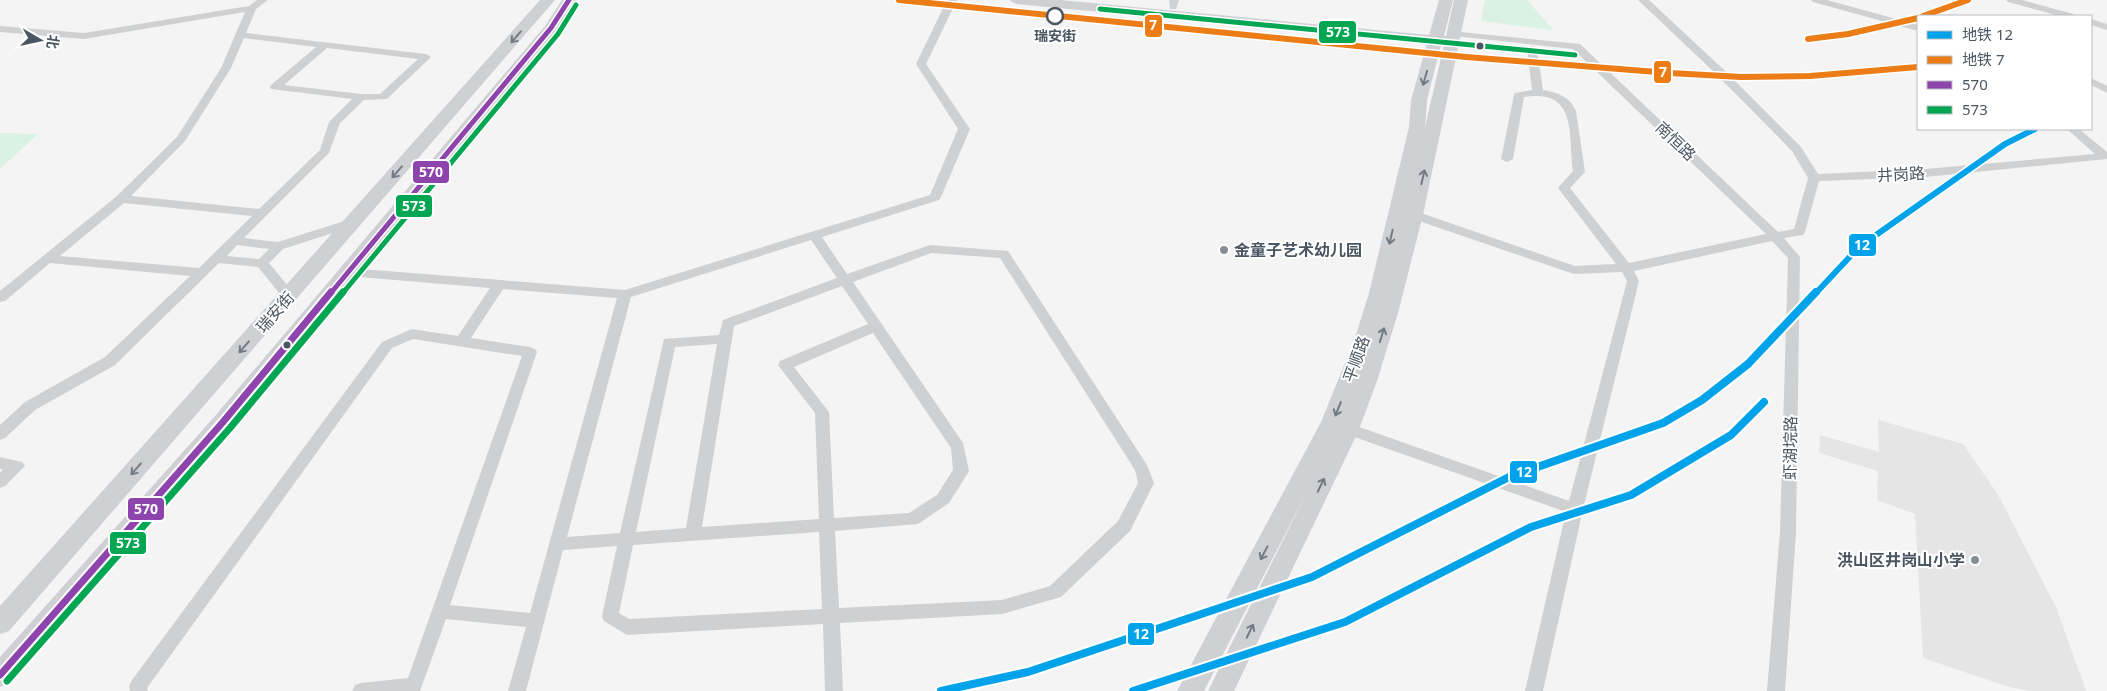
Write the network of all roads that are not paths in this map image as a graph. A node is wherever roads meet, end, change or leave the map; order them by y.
1 (263, 0) edge
2 (548, 0) edge
3 (569, 0) edge
4 (952, 0) edge
5 (1016, 0) edge
6 (1101, 0) edge
7 (1446, 0) edge
8 (1461, 0) edge
9 (1643, 0) edge
10 (1816, 0) edge
11 (2011, 0) edge
12 (2027, 2) edge
13 (1173, 3) edge
14 (252, 8) junction
15 (2021, 15) edge
16 (2067, 15) edge
17 (2092, 22) edge
18 (2107, 27) edge
19 (1917, 28) edge
20 (0, 29) edge
21 (240, 35) junction
22 (1446, 37) junction
23 (325, 45) junction
24 (1532, 49) junction
25 (1581, 50) junction
26 (2092, 82) edge
27 (2107, 90) edge
28 (1538, 92) junction
29 (361, 97) junction
30 (2073, 130) edge
31 (2106, 156) edge
32 (1507, 159) dead end
33 (1814, 178) junction
34 (121, 199) junction
35 (262, 214) junction
36 (1414, 215) junction
37 (354, 222) junction
38 (814, 235) junction
39 (1775, 236) junction
40 (234, 241) junction
41 (278, 246) junction
42 (48, 259) junction
43 (216, 260) junction
44 (262, 263) junction
45 (1626, 268) junction
46 (348, 272) junction
47 (202, 274) junction
48 (844, 280) junction
49 (499, 284) junction
50 (625, 294) junction
51 (289, 296) junction
52 (0, 298) edge
53 (876, 326) junction
54 (725, 340) junction
55 (462, 341) junction
56 (1348, 429) junction
57 (0, 434) edge
58 (0, 463) edge
59 (0, 482) edge
60 (1575, 509) junction
61 (828, 525) junction
62 (693, 534) junction
63 (627, 539) junction
64 (557, 544) junction
65 (440, 611) junction
66 (832, 616) junction
67 (537, 621) junction
68 (0, 623) edge
69 (0, 675) edge
70 (139, 691) edge
71 (361, 691) edge
72 (518, 691) edge
73 (834, 691) edge
74 (1190, 691) edge
75 (1221, 691) edge
76 (1534, 691) edge
77 (1776, 691) edge

1 - 14 street
2 -> 37 main road, 瑞安街
3 - 46 main road, 瑞安街
4 - 38 street
5 - 22 main road
6 - 13 main road
7 - 22 main road, 平顺路
8 - 22 main road, 平顺路
9 - 33 street
10 - 19 street
11 - 12 street
12 - 15 street
12 - 16 street
13 - 22 main road
14 - 20 street
14 - 21 street
17 - 18 street
21 - 23 street
21 - 34 street
22 - 24 street
22 - 25 street
36 -> 22 main road, 平顺路
22 -> 74 main road, 平顺路
23 - 29 street
23 - 29 street
24 - 25 street
24 - 28 street
25 - 39 street, 南恒路
26 - 27 street
28 - 32 street
28 - 45 street
29 - 35 street
30 - 31 street
31 - 33 street, 井岗路
33 - 39 street
34 - 35 street
34 - 42 street
35 - 40 street
36 - 45 street
56 -> 36 main road, 平顺路
37 - 41 street
37 - 51 main road, 瑞安街
38 - 48 street
38 - 50 street
39 - 45 street
39 - 77 street, 虾湖垸路
40 - 41 street
40 - 43 street
41 - 44 street
42 - 47 street
42 - 52 street
43 - 44 street
43 - 47 street
44 - 51 street
45 - 60 street
46 - 49 street
46 - 69 main road, 瑞安街
47 - 57 street
48 - 53 street
48 - 54 street
48 - 66 street
49 - 50 street
49 - 55 street
50 - 64 street
51 -> 68 main road, 瑞安街
53 - 61 street
53 - 61 street
54 - 62 street
54 - 63 street
55 - 65 street
55 - 70 street
56 - 60 street
75 -> 56 main road, 平顺路
58 - 59 street
60 - 76 street
61 - 62 street
61 - 66 street
62 - 63 street
63 - 64 street
63 - 66 street
64 - 67 street
65 - 67 street
65 - 71 street
66 - 73 street
67 - 72 street

